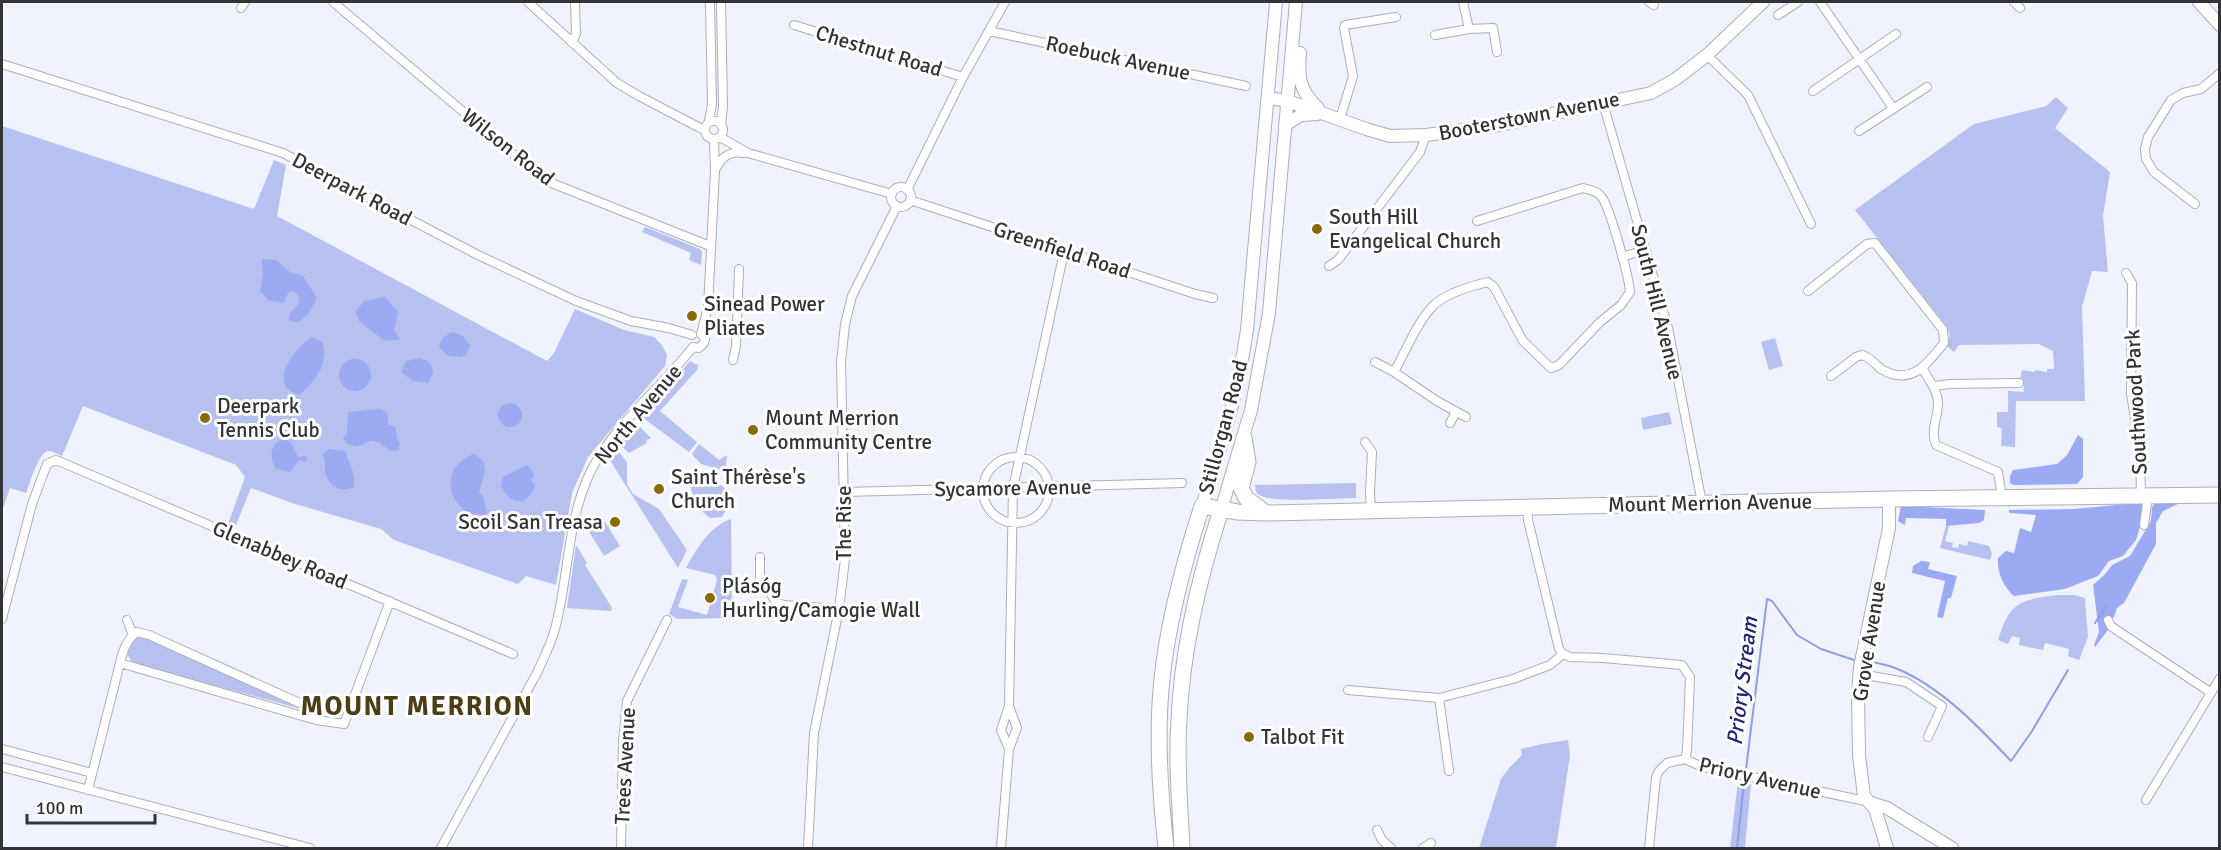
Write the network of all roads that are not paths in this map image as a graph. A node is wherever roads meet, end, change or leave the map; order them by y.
1 (333, 2) edge
2 (528, 2) edge
3 (575, 2) edge
4 (710, 2) edge
5 (721, 2) edge
6 (1005, 2) edge
7 (1276, 2) edge
8 (1296, 2) edge
9 (1463, 2) edge
10 (1762, 2) edge
11 (1798, 2) edge
12 (1820, 2) edge
13 (2199, 2) edge
14 (1778, 15) dead end
15 (1396, 17) dead end
16 (1294, 21) junction
17 (2220, 24) edge
18 (794, 25) dead end
19 (1469, 29) junction
20 (989, 31) junction
21 (1896, 33) dead end
22 (1435, 35) dead end
23 (572, 43) junction
24 (1497, 52) dead end
25 (1272, 53) junction
26 (1292, 55) junction
27 (1707, 55) junction
28 (1859, 57) junction
29 (2, 64) edge
30 (2220, 73) edge
31 (963, 77) junction
32 (1246, 86) dead end
33 (1927, 87) dead end
34 (1814, 91) dead end
35 (1268, 98) junction
36 (1288, 101) junction
37 (1603, 103) junction
38 (1893, 108) junction
39 (1324, 114) junction
40 (1340, 119) junction
41 (709, 122) junction
42 (721, 124) junction
43 (1286, 125) junction
44 (704, 130) junction
45 (1859, 131) dead end
46 (1426, 135) junction
47 (717, 138) junction
48 (748, 153) junction
49 (715, 171) junction
50 (907, 190) junction
51 (892, 194) junction
52 (910, 200) junction
53 (2195, 204) dead end
54 (897, 206) junction
55 (1477, 221) dead end
56 (1811, 224) dead end
57 (710, 246) junction
58 (1645, 250) junction
59 (1064, 252) junction
60 (1622, 257) junction
61 (1329, 266) dead end
62 (739, 269) dead end
63 (2126, 273) dead end
64 (1808, 291) dead end
65 (1214, 298) dead end
66 (708, 307) junction
67 (737, 309) junction
68 (696, 334) junction
69 (733, 360) dead end
70 (1375, 362) dead end
71 (1923, 369) junction
72 (1394, 372) junction
73 (1831, 376) dead end
74 (2019, 383) dead end
75 (1934, 386) junction
76 (1456, 412) junction
77 (1466, 417) dead end
78 (1450, 423) dead end
79 (1244, 438) junction
80 (1365, 442) dead end
81 (1019, 456) junction
82 (1214, 470) junction
83 (1182, 483) dead end
84 (1049, 487) junction
85 (984, 488) junction
86 (1013, 488) junction
87 (845, 492) junction
88 (2220, 495) edge
89 (2144, 496) junction
90 (2002, 498) junction
91 (1890, 499) junction
92 (1702, 503) junction
93 (1202, 506) junction
94 (1527, 507) junction
95 (1221, 510) junction
96 (1371, 511) junction
97 (1266, 513) junction
98 (1013, 523) junction
99 (2144, 525) dead end
100 (760, 557) dead end
101 (390, 601) junction
102 (839, 609) junction
103 (2, 619) edge
104 (126, 620) dead end
105 (668, 620) dead end
106 (2108, 625) dead end
107 (133, 635) junction
108 (513, 654) dead end
109 (1563, 654) junction
110 (120, 663) junction
111 (1860, 674) junction
112 (2220, 678) edge
113 (1348, 690) dead end
114 (2210, 692) junction
115 (1439, 698) junction
116 (1009, 706) junction
117 (316, 720) junction
118 (1928, 737) dead end
119 (1009, 749) junction
120 (2, 750) edge
121 (1685, 759) junction
122 (58, 764) junction
123 (2, 767) edge
124 (1449, 771) dead end
125 (92, 773) junction
126 (53, 781) junction
127 (88, 790) junction
128 (2146, 800) dead end
129 (1871, 802) junction
130 (1377, 830) dead end
131 (1431, 843) dead end
132 (288, 846) edge
133 (310, 849) edge
134 (441, 849) edge
135 (621, 849) edge
136 (808, 849) edge
137 (1001, 849) edge
138 (1166, 849) edge
139 (1182, 849) edge
140 (1391, 849) edge
141 (1423, 849) edge
142 (1649, 849) edge
143 (1887, 849) edge
144 (1952, 849) edge

1 - 57 street, Wilson Road
2 - 23 street
3 - 23 street
4 - 41 street
5 - 42 street
6 - 20 street
7 - 25 main road, Stillorgan Road
8 - 16 main road, Stillorgan Road
9 - 19 street
10 - 27 main road, Booterstown Avenue
11 - 14 street
12 - 28 street
13 - 17 main road
15 - 40 street
16 - 26 main road, Stillorgan Road
16 - 39 main road
18 - 31 street, Chestnut Road
19 - 22 street
19 - 24 street
20 - 31 street
20 - 32 street, Roebuck Avenue
21 - 28 street
23 - 44 street
25 - 26 main road
25 - 35 main road, Stillorgan Road
26 - 36 main road, Stillorgan Road
27 - 37 main road, Booterstown Avenue
27 - 56 street
28 - 34 street
28 - 38 street
29 - 68 street, Deerpark Road
30 - 53 street
31 - 50 street
33 - 38 street
35 - 36 main road, Booterstown Avenue
35 - 82 main road, Stillorgan Road
36 - 39 main road, Booterstown Avenue
36 - 43 main road, Stillorgan Road
37 - 46 main road, Booterstown Avenue
37 - 58 street, South Hill Avenue
38 - 45 street
39 - 40 main road, Booterstown Avenue
39 - 43 main road
40 - 46 main road, Booterstown Avenue
41 - 42 street
41 - 44 street
42 - 47 street
43 - 79 main road, Stillorgan Road
44 - 47 street
46 - 61 street
47 - 48 street
47 - 49 street
48 - 49 street
48 - 51 street
49 - 57 street
50 - 51 street
50 - 52 street
51 - 54 street
52 - 54 street
52 - 59 street, Greenfield Road
54 - 87 street, The Rise
55 - 60 street
57 - 66 street
58 - 60 street
58 - 92 street, South Hill Avenue
59 - 65 street, Greenfield Road
59 - 81 street
60 - 72 street
62 - 67 street
63 - 89 street, Southwood Park
64 - 71 street
66 - 67 street
66 - 68 street
67 - 69 street
68 - 134 street, North Avenue
70 - 72 street
71 - 73 street
71 - 75 street
72 - 76 street
74 - 75 street
75 - 90 street
76 - 77 street
76 - 78 street
79 - 82 main road
79 - 95 main road, Stillorgan Road
79 - 97 highway
80 - 96 street
81 - 84 street
81 - 85 street
81 - 86 street
82 - 93 main road, Stillorgan Road
83 - 84 street, Sycamore Avenue
84 - 86 street, Sycamore Avenue
84 - 98 street
85 - 86 street, Sycamore Avenue
85 - 87 street, Sycamore Avenue
85 - 98 street
86 - 98 street
87 - 102 street, The Rise
88 - 89 highway, Mount Merrion Avenue
89 - 90 highway, Mount Merrion Avenue
89 - 99 street, Southwood Park
90 - 91 highway, Mount Merrion Avenue
91 - 92 highway, Mount Merrion Avenue
91 - 111 main road, Grove Avenue
92 - 94 highway, Mount Merrion Avenue
93 - 95 highway, Mount Merrion Avenue
93 - 138 highway, Stillorgan Road
94 - 96 highway, Mount Merrion Avenue
94 - 109 street
95 - 97 highway, Mount Merrion Avenue
95 - 139 highway, Stillorgan Road
96 - 97 highway, Mount Merrion Avenue
98 - 116 street
100 - 102 street
101 - 103 street, Glenabbey Road
101 - 108 street, Glenabbey Road
101 - 117 street
102 - 136 street, The Rise
104 - 107 street
105 - 135 street, Trees Avenue
106 - 114 street
107 - 110 street
107 - 117 street
109 - 115 street
109 - 121 street
110 - 117 street
110 - 125 street
111 - 118 street
111 - 129 main road, Grove Avenue
112 - 114 street
113 - 115 street
114 - 128 street
115 - 124 street
116 - 119 street
116 - 119 street
119 - 137 street
120 - 122 street
121 - 129 street, Priory Avenue
121 - 142 street, Priory Avenue
122 - 125 street
122 - 126 street
123 - 126 street
125 - 127 street
126 - 127 street
127 - 132 street
129 - 143 main road, Grove Avenue
129 - 144 main road
130 - 140 street
131 - 141 street
132 - 133 street

